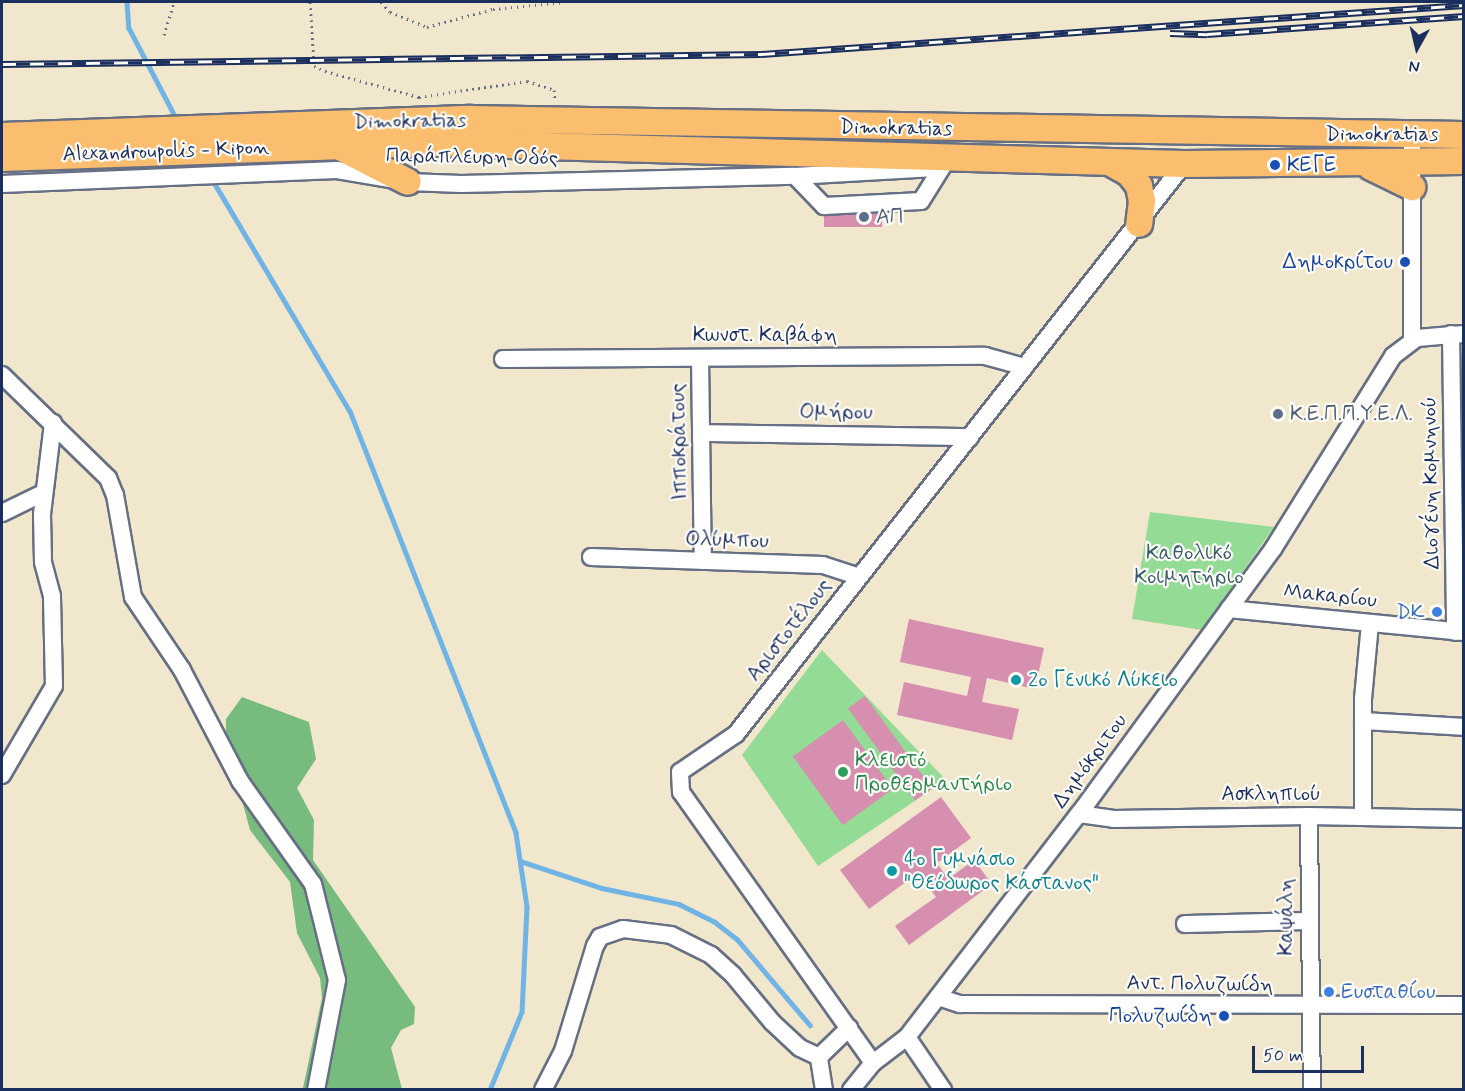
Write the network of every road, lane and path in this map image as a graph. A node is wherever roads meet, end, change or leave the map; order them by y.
1 (174, 2) edge
2 (310, 2) edge
3 (381, 2) edge
4 (565, 2) edge
5 (164, 35) dead end
6 (556, 120) junction
7 (1412, 135) junction
8 (1464, 135) edge
9 (2, 136) edge
10 (331, 138) junction
11 (29, 145) junction
12 (2, 158) edge
13 (1008, 159) junction
14 (1464, 161) edge
15 (1108, 162) junction
16 (1184, 164) junction
17 (942, 167) junction
18 (1412, 175) junction
19 (795, 176) junction
20 (408, 182) junction
21 (2, 184) edge
22 (1138, 224) junction
23 (1457, 334) edge
24 (1412, 340) junction
25 (700, 358) junction
26 (503, 359) dead end
27 (1025, 367) junction
28 (2, 375) edge
29 (53, 423) junction
30 (701, 433) junction
31 (970, 437) junction
32 (43, 493) junction
33 (2, 513) edge
34 (591, 557) dead end
35 (703, 561) junction
36 (860, 577) junction
37 (1229, 609) junction
38 (1370, 623) junction
39 (1459, 632) edge
40 (1363, 721) junction
41 (1464, 727) edge
42 (2, 775) edge
43 (1079, 814) junction
44 (1309, 816) junction
45 (1363, 817) junction
46 (1464, 819) edge
47 (1309, 921) junction
48 (1185, 924) dead end
49 (938, 997) junction
50 (1464, 1005) edge
51 (1309, 1007) junction
52 (849, 1028) junction
53 (907, 1037) junction
54 (819, 1057) junction
55 (873, 1063) junction
56 (316, 1089) edge
57 (543, 1089) edge
58 (824, 1089) edge
59 (851, 1089) edge
60 (943, 1089) edge
61 (1312, 1089) edge

1 - 5 path
2 - 6 path
3 - 4 path
6 - 7 highway, Dimokratias
6 - 10 highway, Dimokratias
7 - 8 highway, Dimokratias
7 - 18 street
9 - 11 highway, Alexandroupolis - Kipon
10 - 11 highway, Alexandroupolis - Kipon
10 - 13 highway, Dimokratias
10 - 20 highway
11 - 12 highway, Alexandroupolis - Kipon
13 - 15 highway, Dimokratias
13 - 17 highway
14 - 18 highway, Dimokratias
15 - 16 highway, Dimokratias
15 - 22 highway
16 - 18 highway, Dimokratias
16 - 22 street, Αριστοτέλους
17 - 19 street, Παράπλευρη Οδός
17 - 19 street
18 - 24 street
19 - 20 street, Παράπλευρη Οδός
20 - 21 street, Παράπλευρη Οδός
22 - 27 street, Αριστοτέλους
23 - 24 street
23 - 39 street, Διογένη Κομνηνού
24 - 37 street, Δημόκριτου
25 - 26 street, Κωνστ. Καβάφη
25 - 27 street, Κωνστ. Καβάφη
25 - 30 street, Ιπποκράτους
27 - 31 street, Αριστοτέλους
28 - 29 street
29 - 32 street
29 - 56 street
30 - 31 street, Ομήρου
30 - 35 street, Ιπποκράτους
31 - 36 street, Αριστοτέλους
32 - 33 street
32 - 42 street
34 - 35 street, Ολύμπου
35 - 36 street, Ολύμπου
36 - 52 street, Αριστοτέλους
37 - 38 street, Μακαρίου
37 - 43 street, Δημόκριτου
38 - 39 street, Μακαρίου
38 - 40 street
40 - 41 street
40 - 45 street
43 - 44 street, Ασκληπιού
43 - 49 street, Δημόκριτου
44 - 45 street, Ασκληπιού
44 - 47 street, Καψάλη
45 - 46 street, Ασκληπιού
47 - 48 street
47 - 51 street, Καψάλη
49 - 51 street, Αντ. Πολυζωίδη
49 - 53 street
50 - 51 street, Αντ. Πολυζωίδη
51 - 61 street, Καψάλη
52 - 54 street
52 - 55 street, Αριστοτέλους
53 - 55 street
53 - 60 street
54 - 57 street
54 - 58 street
55 - 59 street

